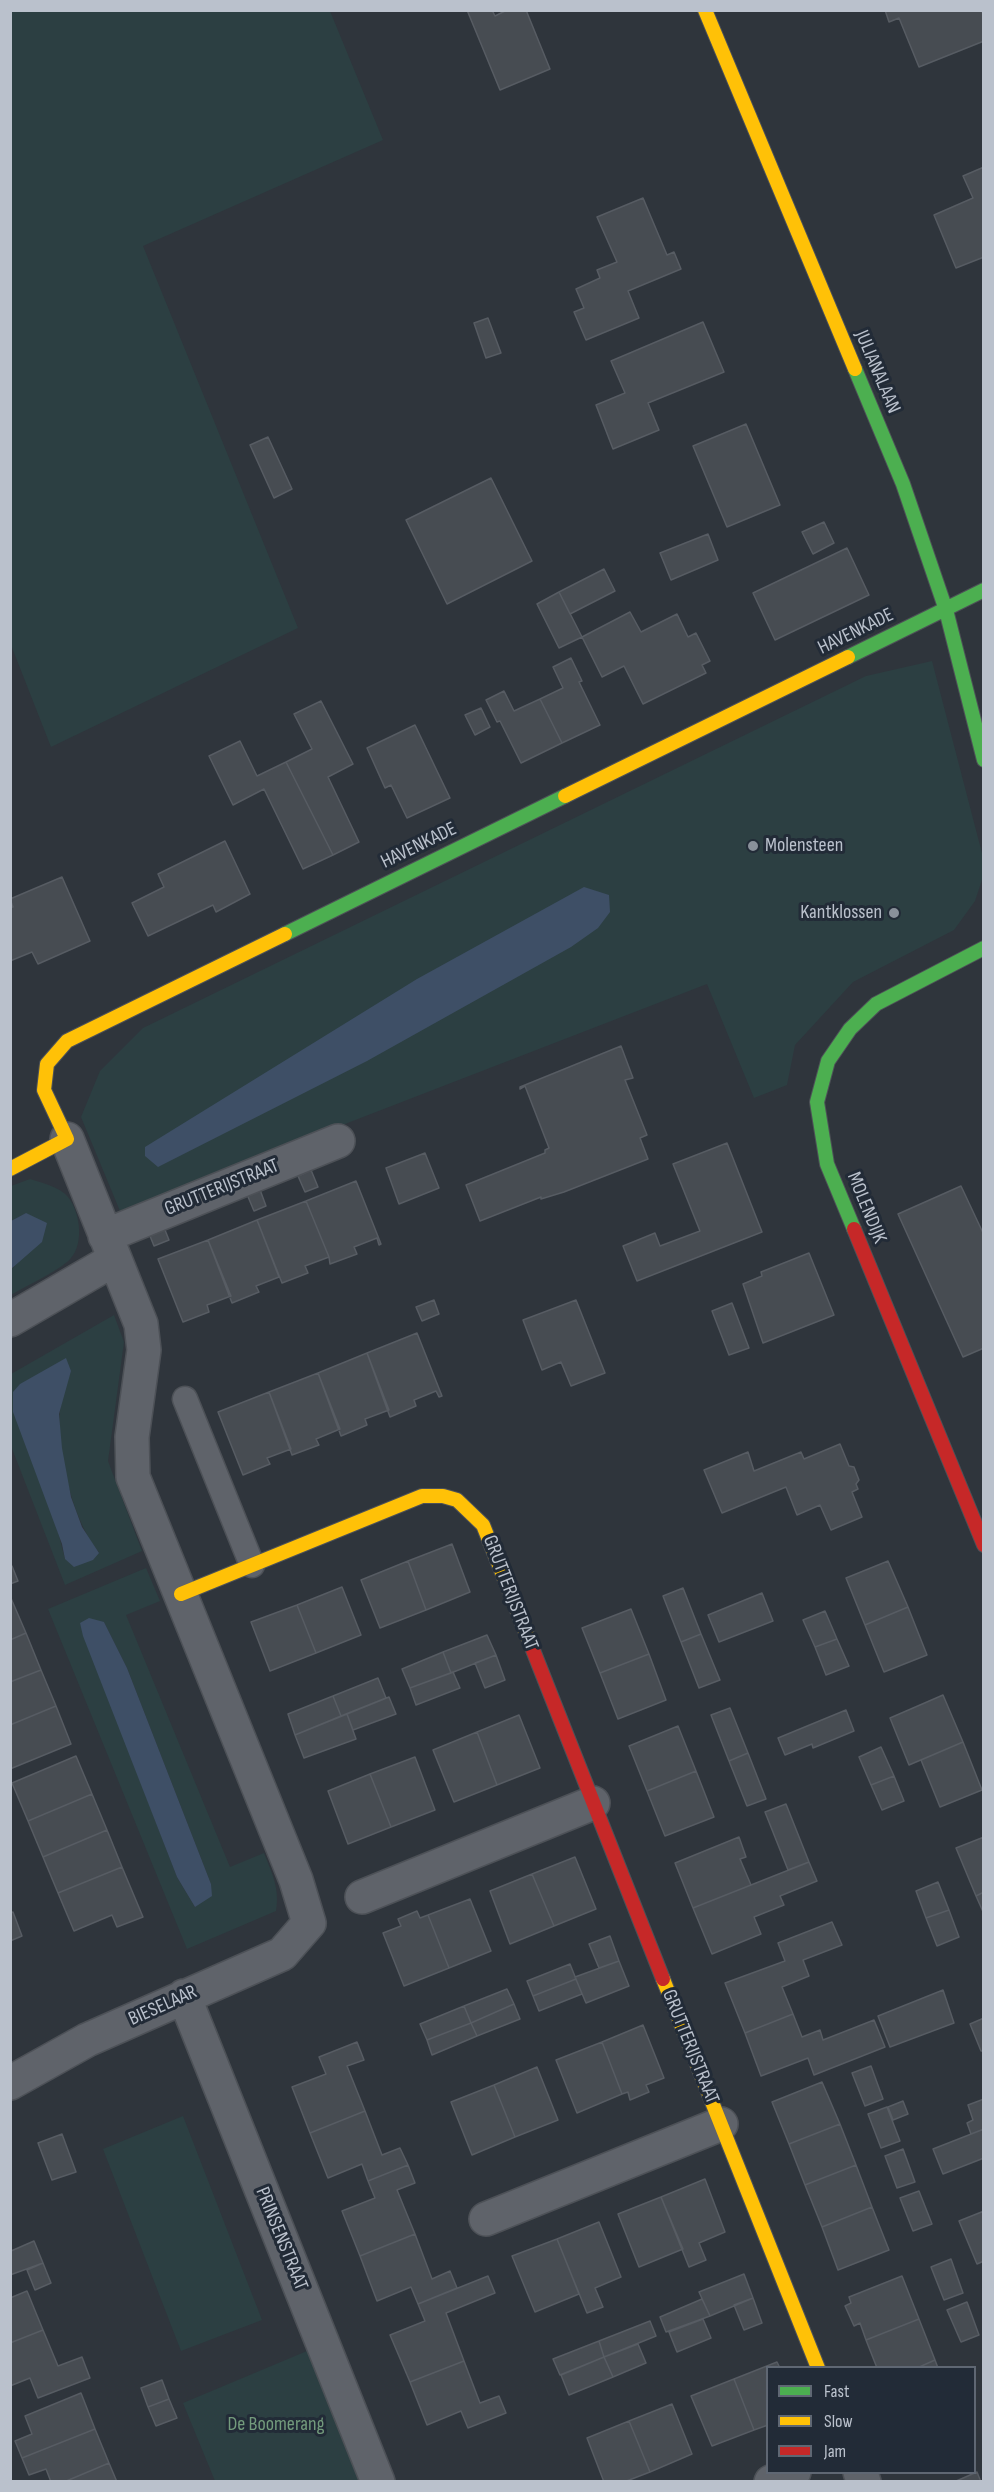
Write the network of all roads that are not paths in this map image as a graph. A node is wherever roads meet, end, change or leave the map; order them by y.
1 (705, 10) edge
2 (984, 590) edge
3 (946, 610) junction
4 (984, 760) edge
5 (984, 948) edge
6 (66, 1139) junction
7 (338, 1141) dead end
8 (10, 1169) edge
9 (110, 1248) junction
10 (10, 1320) edge
11 (185, 1398) dead end
12 (984, 1545) edge
13 (252, 1565) junction
14 (181, 1594) junction
15 (593, 1803) junction
16 (362, 1897) dead end
17 (184, 1996) junction
18 (10, 2083) edge
19 (721, 2124) junction
20 (486, 2219) dead end
21 (818, 2366) edge
22 (789, 2474) edge
23 (378, 2481) edge
24 (771, 2481) edge

1 - 3 street, JULIANALAAN
2 - 3 street, HAVENKADE
3 - 4 street, JULIANALAAN
3 - 6 street, HAVENKADE
5 - 12 street, MOLENDIJK
6 - 8 street
6 - 9 street
7 - 9 street, GRUTTERIJSTRAAT
9 - 10 street, GRUTTERIJSTRAAT
9 - 14 street
11 - 13 lane
13 - 14 street, GRUTTERIJSTRAAT
13 - 15 street, GRUTTERIJSTRAAT
14 - 17 street, BIESELAAR
15 - 16 street
15 - 19 street, GRUTTERIJSTRAAT
17 - 18 street, BIESELAAR
17 - 23 street, PRINSENSTRAAT
19 - 20 street, GRUTTERIJSTRAAT
19 - 21 street, GRUTTERIJSTRAAT
22 - 24 street

